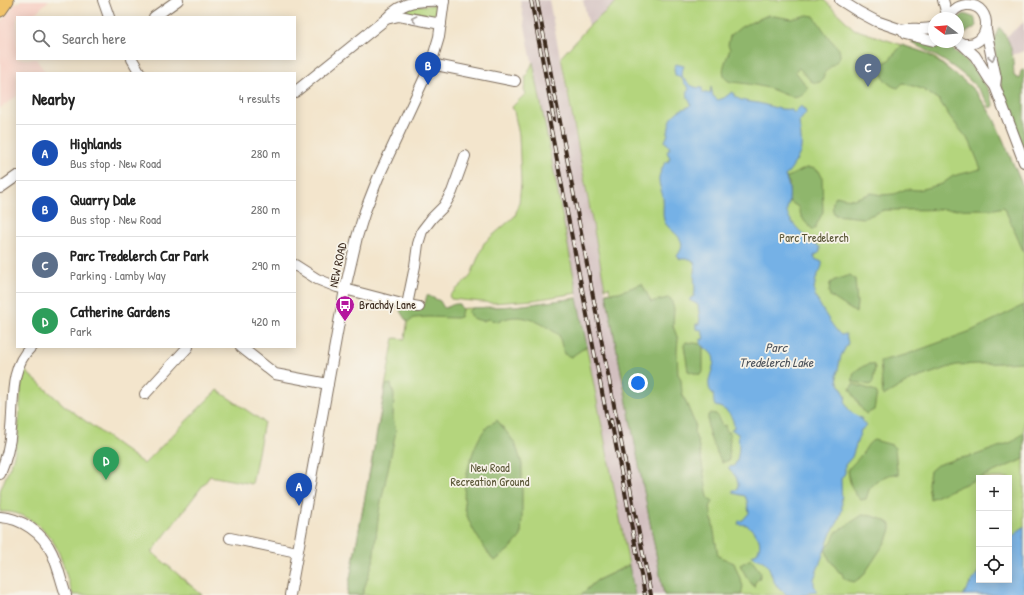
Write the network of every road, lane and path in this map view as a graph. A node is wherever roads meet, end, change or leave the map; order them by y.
1 (8, 0) edge
2 (103, 0) edge
3 (178, 0) edge
4 (444, 0) edge
5 (840, 0) edge
6 (944, 0) edge
7 (410, 1) edge
8 (967, 3) edge
9 (0, 10) edge
10 (947, 12) edge
11 (953, 12) edge
12 (109, 16) edge
13 (155, 16) edge
14 (386, 19) junction
15 (441, 24) junction
16 (928, 28) edge
17 (902, 30) junction
18 (986, 30) junction
19 (928, 40) edge
20 (964, 43) edge
21 (964, 46) edge
22 (133, 60) edge
23 (431, 64) junction
24 (139, 72) edge
25 (515, 81) dead end
26 (995, 86) junction
27 (296, 91) edge
28 (465, 156) dead end
29 (1024, 162) edge
30 (16, 177) edge
31 (0, 188) edge
32 (296, 266) edge
33 (345, 289) junction
34 (407, 305) junction
35 (419, 307) dead end
36 (30, 348) edge
37 (187, 348) edge
38 (242, 348) edge
39 (328, 384) junction
40 (145, 394) dead end
41 (0, 474) edge
42 (0, 517) edge
43 (230, 538) dead end
44 (297, 552) junction
45 (66, 595) edge
46 (290, 595) edge

1 - 9 main road
2 - 12 street
3 - 13 street
4 - 7 street
4 - 15 street, NEW ROAD
5 - 17 street
6 - 10 street
7 - 14 street
8 - 11 street
8 - 18 street
15 -> 14 street
14 - 27 street
15 - 23 street, NEW ROAD
16 - 17 street
17 - 19 street
18 - 20 street
18 -> 26 street
21 - 26 street
22 - 24 street
23 - 25 street
23 - 33 street, NEW ROAD
26 - 29 street
28 - 34 street
30 - 31 street
32 - 33 street
33 - 34 street
33 - 39 street, NEW ROAD
34 - 35 street
36 - 41 street
37 - 40 street
38 - 39 street
39 - 44 street, NEW ROAD
42 - 45 street
43 - 44 street
44 - 46 street, NEW ROAD

